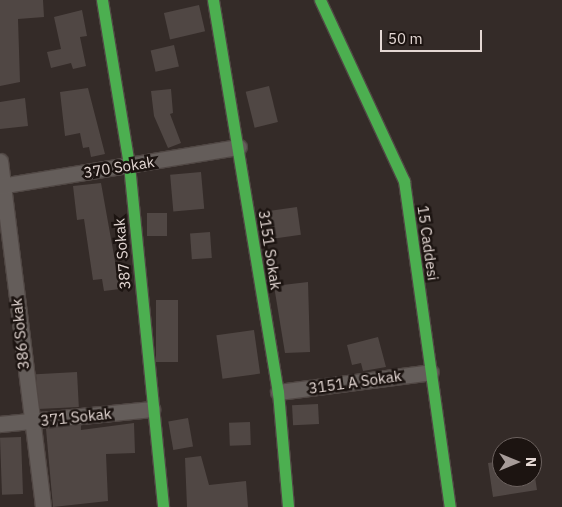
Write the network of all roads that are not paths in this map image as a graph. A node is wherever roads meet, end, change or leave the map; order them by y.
1 (102, 0) edge
2 (213, 0) edge
3 (320, 0) edge
4 (239, 147) junction
5 (0, 161) edge
6 (129, 165) junction
7 (2, 186) edge
8 (431, 372) junction
9 (278, 392) junction
10 (152, 410) junction
11 (30, 422) junction
12 (0, 424) edge
13 (43, 507) edge
14 (164, 507) edge
15 (288, 507) edge
16 (450, 507) edge

1 - 6 street, 387 Sokak
2 - 4 street, 3151 Sokak
3 - 8 street, 15 Caddesi
4 - 6 street, 370 Sokak
4 - 9 street, 3151 Sokak
5 - 7 street, 386 Sokak
6 - 7 street, 370 Sokak
6 - 10 street, 387 Sokak
7 - 11 street, 386 Sokak
8 - 9 street, 3151 A Sokak
8 - 16 street, 15 Caddesi
9 - 15 street, 3151 Sokak
10 - 11 street, 371 Sokak
10 - 14 street, 387 Sokak
11 - 12 street, 371 Sokak
11 - 13 street, 386 Sokak

